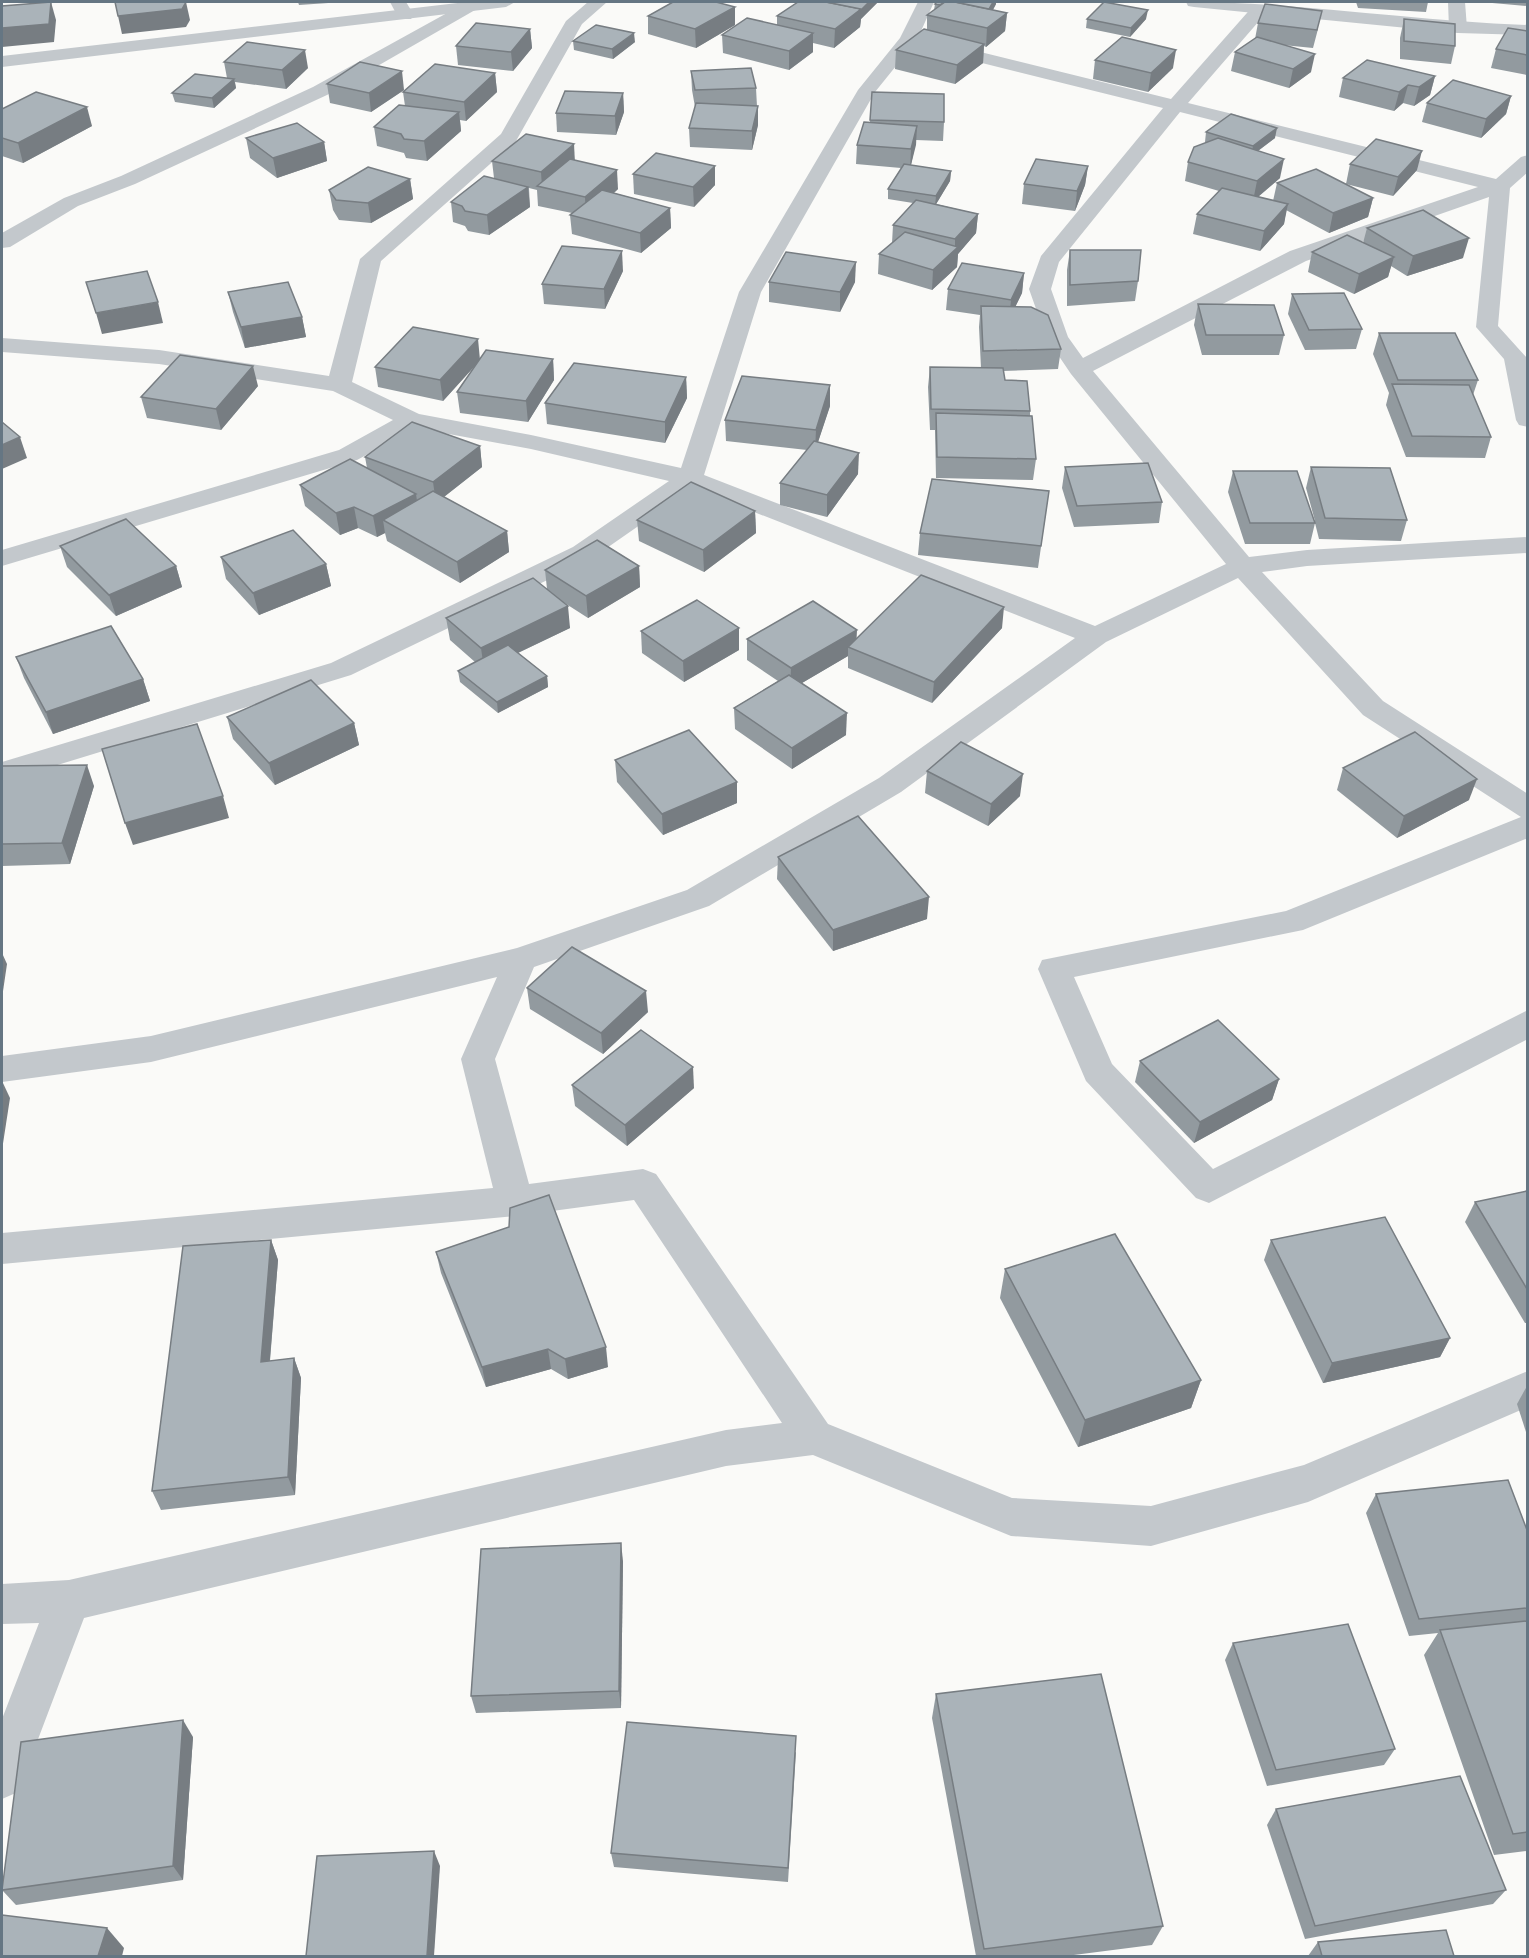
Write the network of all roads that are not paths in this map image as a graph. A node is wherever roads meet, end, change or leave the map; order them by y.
1 (506, 2) edge
2 (598, 2) edge
3 (926, 2) edge
4 (1194, 2) edge
5 (1456, 2) edge
6 (1241, 4) edge
7 (473, 6) junction
8 (401, 8) edge
9 (1260, 9) junction
10 (1458, 28) junction
11 (1527, 30) edge
12 (908, 40) junction
13 (2, 62) edge
14 (1177, 104) junction
15 (1527, 161) edge
16 (1500, 186) junction
17 (2, 242) edge
18 (2, 345) edge
19 (1079, 369) junction
20 (339, 385) junction
21 (412, 420) junction
22 (1527, 420) edge
23 (690, 478) junction
24 (1527, 545) edge
25 (2, 558) edge
26 (1242, 566) junction
27 (1096, 636) junction
28 (2, 772) edge
29 (1527, 809) edge
30 (1527, 826) edge
31 (521, 959) junction
32 (1527, 1023) edge
33 (2, 1070) edge
34 (515, 1202) junction
35 (2, 1249) edge
36 (1527, 1388) edge
37 (814, 1437) junction
38 (69, 1601) junction
39 (2, 1604) edge
40 (2, 1776) edge

1 - 7 street
2 - 20 street
3 - 12 street
4 - 6 street
5 - 10 street
6 - 9 street
7 - 8 street
7 - 17 street
8 - 13 street
9 - 10 street
9 - 14 street
10 - 11 street
12 - 14 street
12 - 23 street
14 - 16 street
14 - 19 street
15 - 16 street
16 - 19 street
16 - 22 street
18 - 20 street
19 - 26 street
20 - 21 street
21 - 23 street
21 - 25 street
23 - 27 street
23 - 28 street
24 - 26 street
26 - 27 street
26 - 29 street
27 - 31 street
30 - 32 street
31 - 33 street
31 - 34 street
34 - 35 street
34 - 37 street
36 - 37 street
37 - 38 street
38 - 39 street
38 - 40 street

